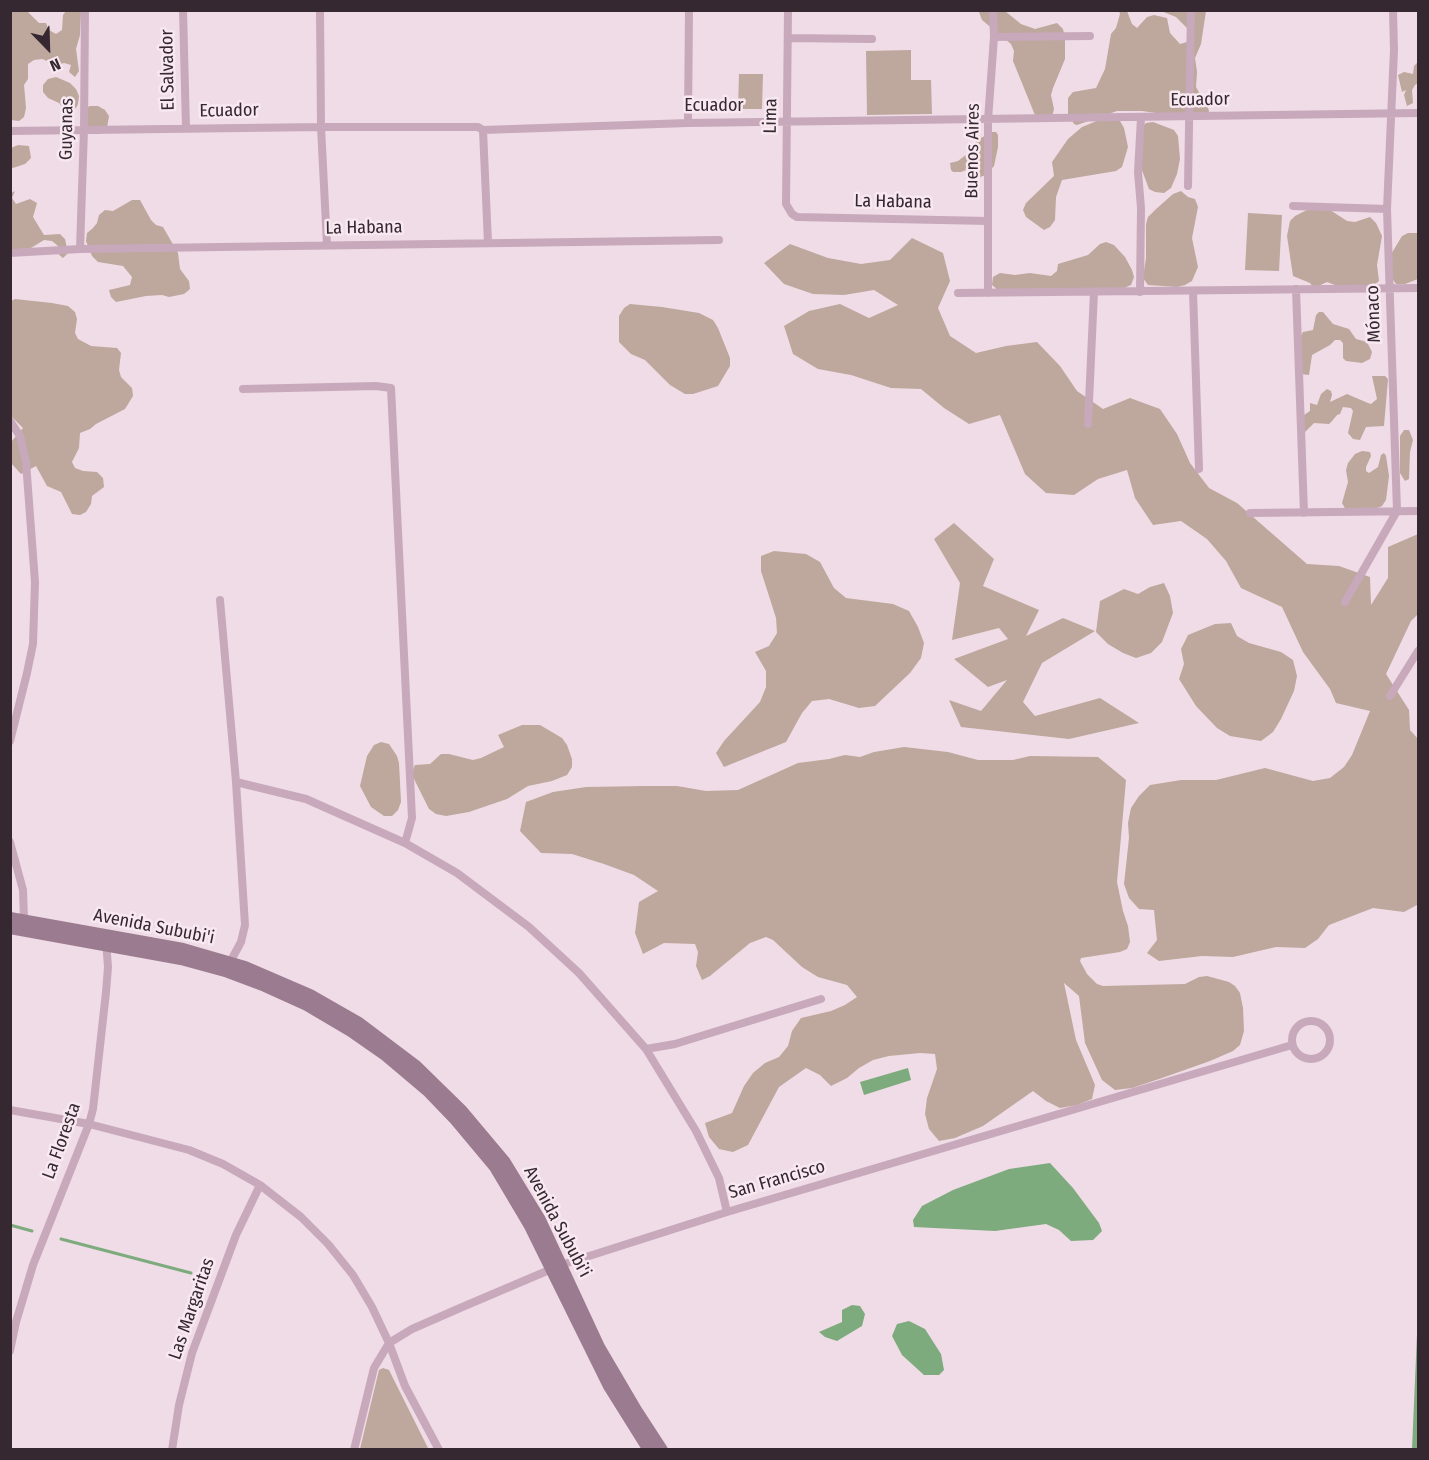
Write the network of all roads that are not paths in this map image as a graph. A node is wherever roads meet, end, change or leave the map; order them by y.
1 (85, 10) edge
2 (183, 10) edge
3 (320, 10) edge
4 (689, 10) edge
5 (789, 10) edge
6 (993, 10) edge
7 (1191, 10) edge
8 (1393, 10) edge
9 (1090, 36) dead end
10 (994, 37) junction
11 (788, 38) junction
12 (872, 39) dead end
13 (1392, 113) junction
14 (1419, 113) edge
15 (1188, 117) junction
16 (1141, 118) junction
17 (988, 120) junction
18 (788, 122) junction
19 (688, 123) junction
20 (321, 127) junction
21 (186, 128) junction
22 (84, 129) junction
23 (10, 130) edge
24 (483, 130) junction
25 (1188, 186) dead end
26 (1293, 206) dead end
27 (1387, 209) junction
28 (797, 216) joint
29 (988, 221) junction
30 (719, 240) dead end
31 (488, 243) junction
32 (327, 245) junction
33 (80, 249) junction
34 (10, 253) edge
35 (1390, 288) junction
36 (1419, 288) edge
37 (1296, 290) junction
38 (1193, 291) junction
39 (1094, 292) junction
40 (1140, 292) junction
41 (988, 293) junction
42 (958, 294) dead end
43 (243, 388) dead end
44 (10, 421) edge
45 (1088, 424) dead end
46 (1199, 469) dead end
47 (1397, 511) junction
48 (1419, 511) edge
49 (1250, 513) dead end
50 (1304, 513) junction
51 (220, 600) dead end
52 (1345, 602) dead end
53 (1419, 651) edge
54 (1390, 696) dead end
55 (10, 741) edge
56 (236, 782) junction
57 (10, 842) edge
58 (405, 843) junction
59 (10, 918) edge
60 (24, 920) junction
61 (10, 928) edge
62 (106, 941) junction
63 (228, 967) junction
64 (820, 999) dead end
65 (1292, 1045) junction
66 (645, 1049) junction
67 (10, 1110) edge
68 (89, 1124) junction
69 (260, 1185) junction
70 (728, 1212) junction
71 (556, 1267) junction
72 (389, 1343) junction
73 (10, 1351) edge
74 (172, 1449) edge
75 (354, 1449) edge
76 (439, 1449) edge
77 (649, 1449) edge
78 (662, 1449) edge

1 - 22 street, Guyanas
2 - 21 street, El Salvador
3 - 20 street
4 - 19 street
5 - 11 street, Lima
6 - 10 street, Buenos Aires
7 - 15 street
8 - 13 street, Mónaco
9 - 10 street
10 - 17 street, Buenos Aires
11 - 12 street
11 - 18 street, Lima
13 - 14 street, Ecuador
13 - 15 street, Ecuador
13 - 27 street, Mónaco
15 - 16 street, Ecuador
15 - 25 street
16 - 17 street, Ecuador
16 - 40 street
17 - 18 street, Ecuador
17 - 29 street, Buenos Aires
18 - 19 street, Ecuador
18 - 28 street, Lima
19 - 24 street, Ecuador
20 - 21 street, Ecuador
20 - 24 street, Ecuador
20 - 32 street
21 - 22 street, Ecuador
22 - 23 street, Ecuador
22 - 33 street, Guyanas
24 - 31 street
26 - 27 street
27 - 35 street, Mónaco
28 - 29 street, La Habana
29 - 41 street, Buenos Aires
30 - 31 street, La Habana
31 - 32 street, La Habana
32 - 33 street, La Habana
33 - 34 street, La Habana
35 - 36 street
35 - 37 street
35 - 47 street, Mónaco
37 - 38 street
37 - 50 street
38 - 40 street
38 - 46 street
39 - 40 street
39 - 41 street
39 - 45 street
41 - 42 street
43 - 58 street
44 - 55 street
47 - 48 street
47 - 50 street
47 - 52 street
49 - 50 street
51 - 56 street
53 - 54 street
56 - 58 street
56 - 63 street
57 - 60 street
58 - 66 street
59 - 60 street, Avenida Sububi'i
60 - 62 street, Avenida Sububi'i
61 - 62 street, Avenida Sububi'i
62 - 63 street, Avenida Sububi'i
62 - 68 street, La Floresta
63 - 71 street, Avenida Sububi'i
64 - 66 street
65 - 65 street
65 - 70 street, San Francisco
66 - 70 street
67 - 68 street
68 - 69 street
68 - 73 street, La Floresta
69 - 72 street
69 - 74 street, Las Margaritas
70 - 71 street, San Francisco
71 - 72 street, San Francisco
71 - 77 street, Avenida Sububi'i
71 - 78 street, Avenida Sububi'i
72 - 75 street, San Francisco
72 - 76 street

